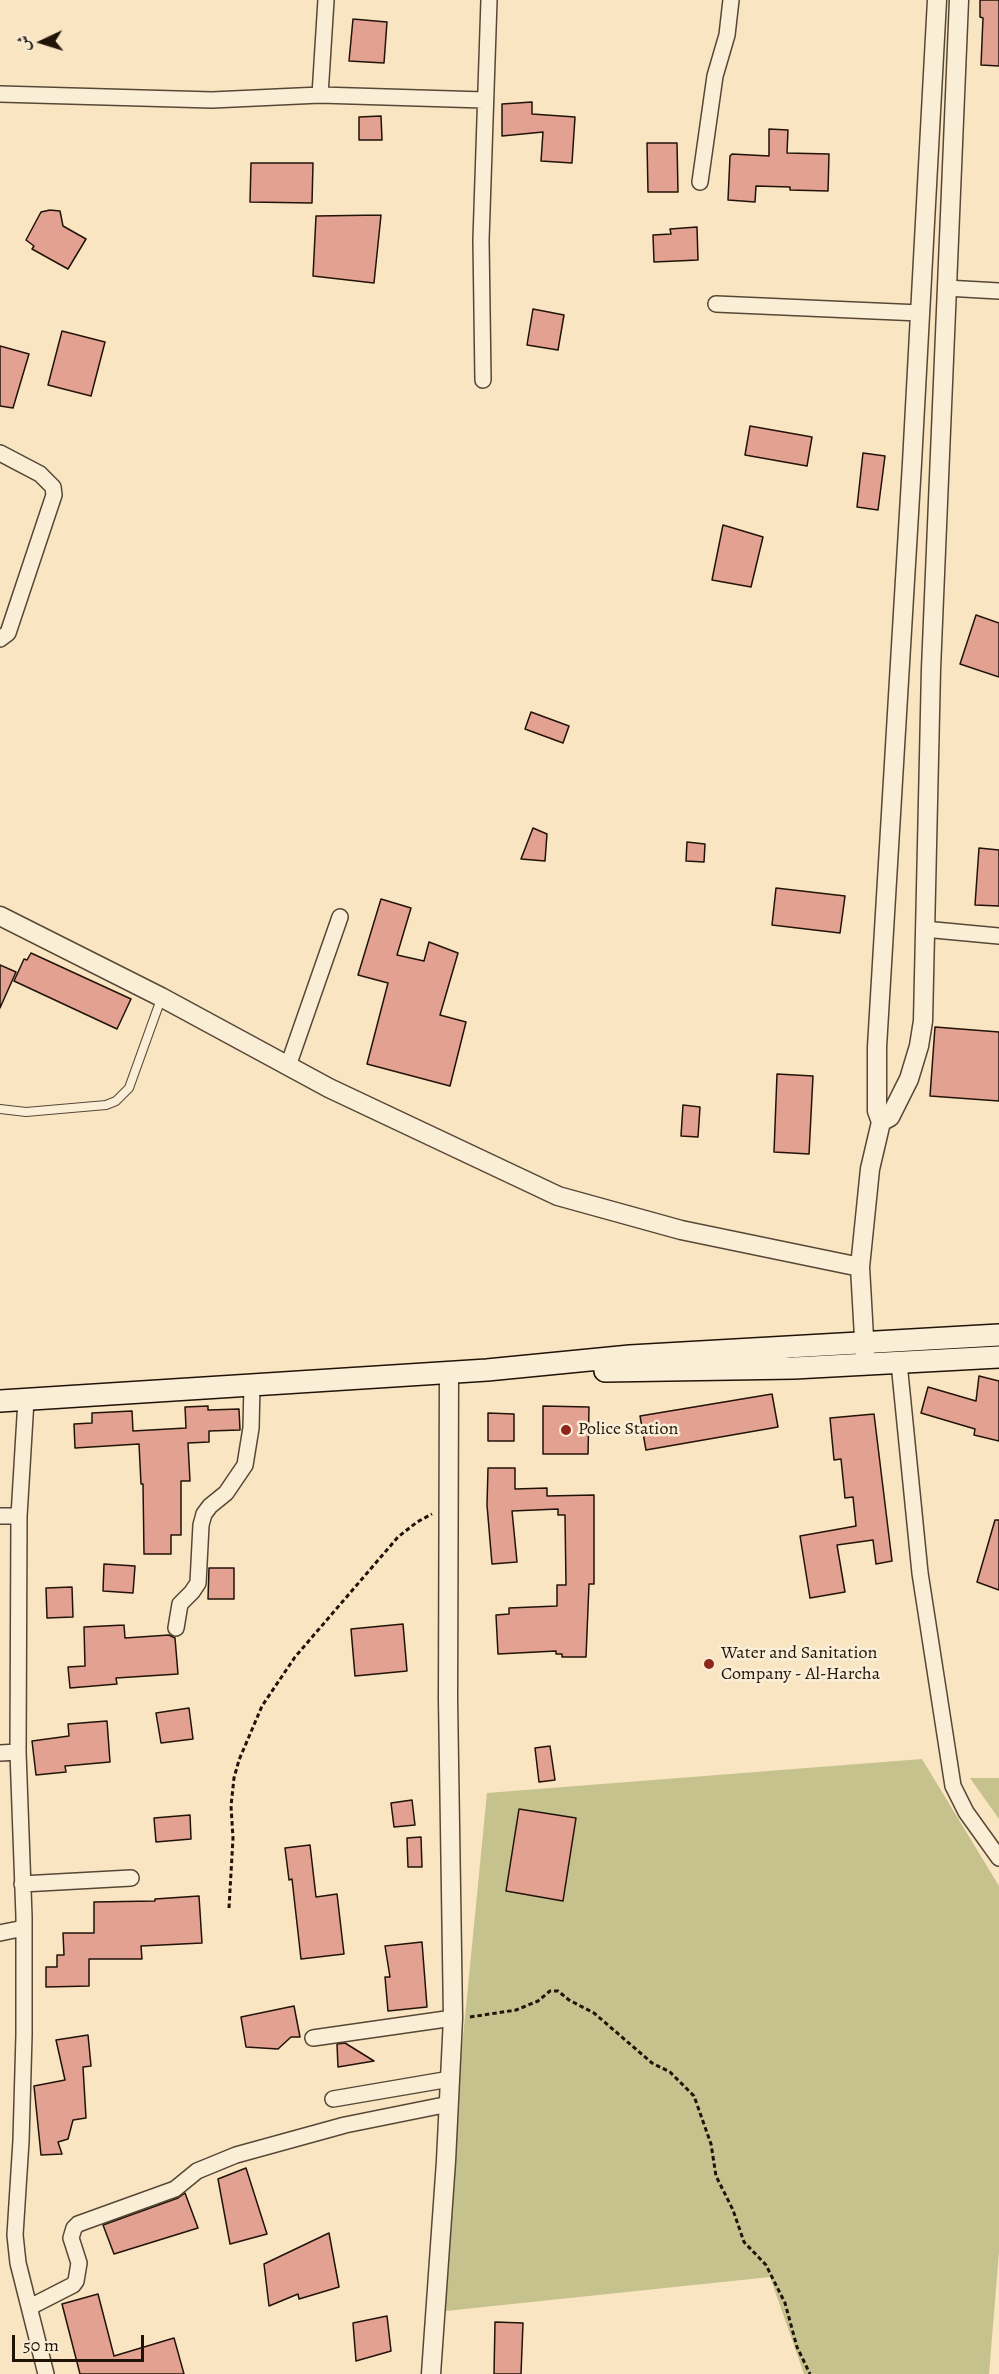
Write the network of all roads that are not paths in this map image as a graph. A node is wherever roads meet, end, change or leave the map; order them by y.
1 (326, 0) edge
2 (489, 0) edge
3 (731, 0) edge
4 (937, 0) edge
5 (959, 0) edge
6 (0, 93) edge
7 (320, 95) junction
8 (484, 100) junction
9 (700, 182) dead end
10 (946, 288) junction
11 (999, 291) edge
12 (716, 304) dead end
13 (920, 313) junction
14 (483, 380) dead end
15 (0, 453) edge
16 (934, 610) junction
17 (903, 611) junction
18 (0, 639) edge
19 (0, 916) edge
20 (340, 917) dead end
21 (924, 929) junction
22 (999, 936) edge
23 (161, 997) junction
24 (288, 1065) junction
25 (0, 1109) edge
26 (881, 1122) junction
27 (860, 1267) junction
28 (999, 1335) edge
29 (864, 1343) junction
30 (999, 1357) edge
31 (899, 1363) junction
32 (866, 1365) junction
33 (488, 1370) junction
34 (449, 1372) junction
35 (252, 1385) junction
36 (26, 1400) junction
37 (0, 1401) edge
38 (0, 1516) edge
39 (19, 1516) junction
40 (176, 1628) dead end
41 (18, 1752) junction
42 (0, 1753) edge
43 (999, 1858) edge
44 (131, 1878) dead end
45 (22, 1884) junction
46 (24, 1928) junction
47 (0, 1933) edge
48 (453, 2018) junction
49 (313, 2038) dead end
50 (450, 2079) junction
51 (333, 2099) dead end
52 (449, 2104) junction
53 (30, 2307) junction
54 (46, 2374) edge
55 (431, 2374) edge

1 - 7 street
2 - 8 street
3 - 9 street
4 - 13 street
5 - 10 street
6 - 7 street
7 - 8 street
8 - 14 street
10 - 11 street
10 - 16 street
12 - 13 street
13 - 17 street
15 - 18 street
16 - 17 street
16 - 21 street
17 - 26 street
19 - 23 street
20 - 24 street
21 - 22 street
21 - 26 street
23 - 24 street
23 - 25 lane
24 - 27 street
26 - 27 street
27 - 29 street
28 - 29 main road
29 - 32 street
29 - 33 main road
30 - 31 main road
31 - 32 main road
31 - 43 street
32 - 33 main road
33 - 34 main road
34 - 35 main road
34 - 48 street
35 - 36 main road
35 - 40 street
36 - 37 main road
36 - 39 street
38 - 39 street
39 - 41 street
41 - 42 street
41 - 45 street
44 - 45 street
45 - 46 street
46 - 47 street
46 - 53 street
48 - 49 street
48 - 50 street
50 - 51 street
50 - 52 street
52 - 53 street
52 - 55 street
53 - 54 street

